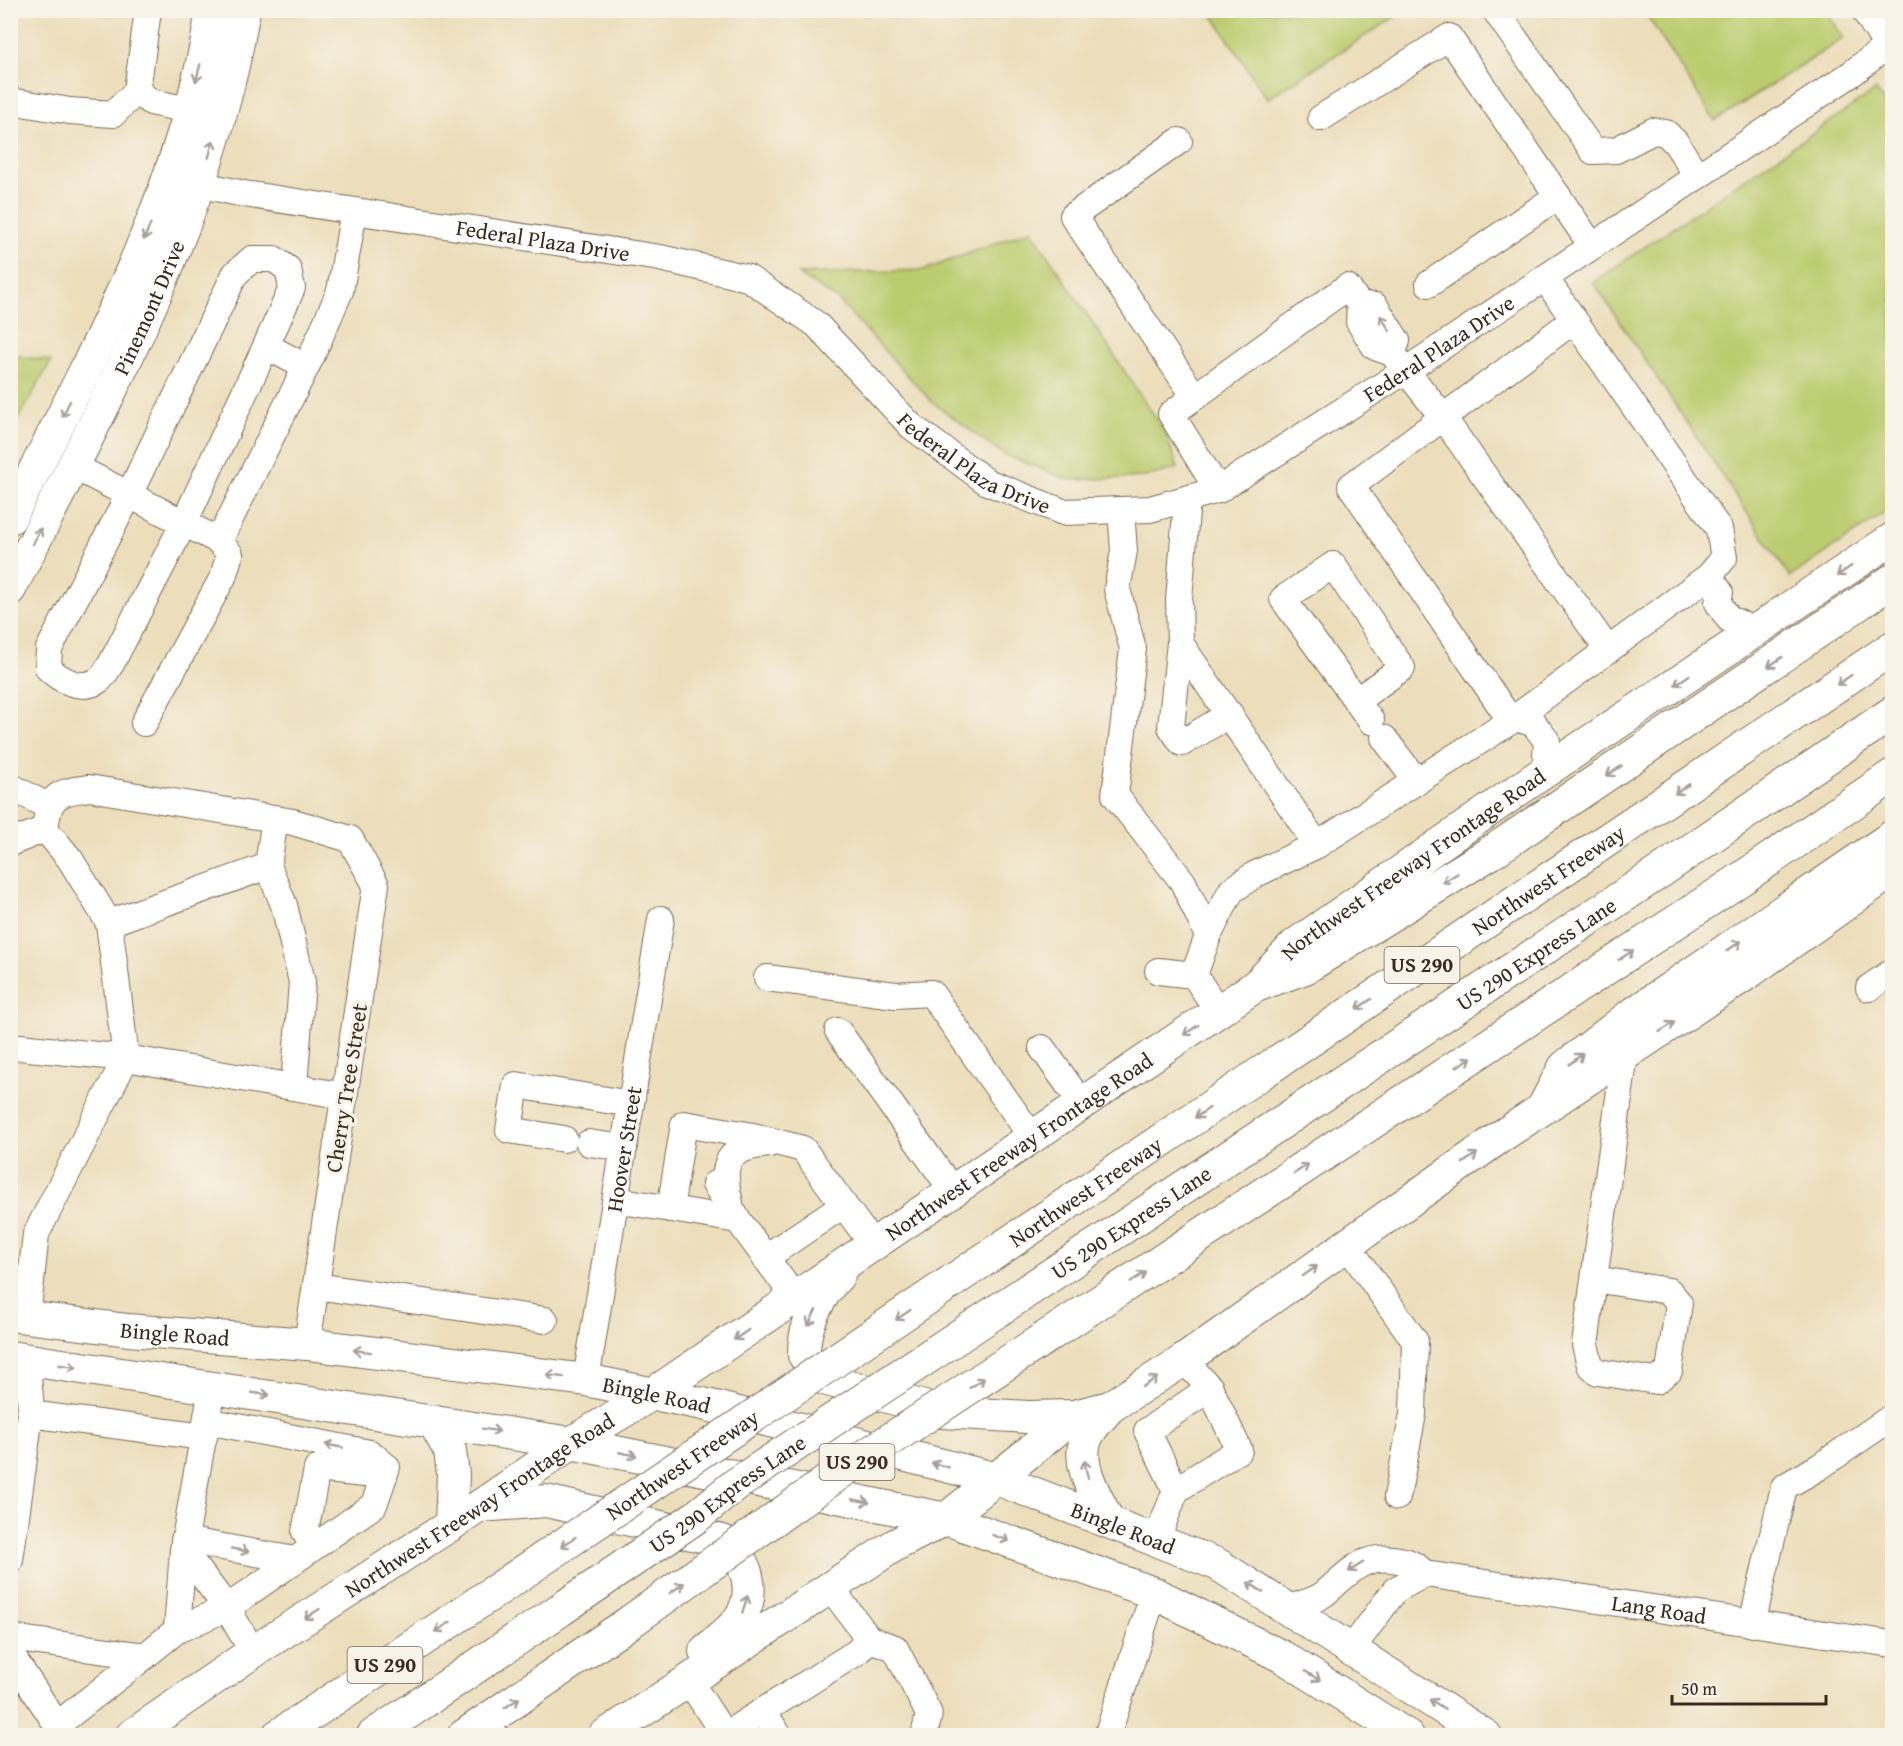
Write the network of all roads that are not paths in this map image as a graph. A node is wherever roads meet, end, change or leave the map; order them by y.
1 (148, 10) edge
2 (212, 10) edge
3 (244, 10) edge
4 (1495, 10) edge
5 (1864, 10) edge
6 (1891, 47) edge
7 (137, 91) junction
8 (10, 101) edge
9 (188, 110) junction
10 (1321, 118) dead end
11 (1179, 141) dead end
12 (1697, 176) junction
13 (170, 178) junction
14 (201, 185) junction
15 (1558, 196) junction
16 (354, 211) junction
17 (1592, 246) junction
18 (1545, 278) junction
19 (1429, 284) dead end
20 (1574, 320) junction
21 (266, 346) junction
22 (1399, 362) junction
23 (306, 367) junction
24 (1195, 397) junction
25 (1442, 416) junction
26 (73, 466) junction
27 (1218, 490) junction
28 (129, 495) junction
29 (1187, 499) junction
30 (1121, 510) junction
31 (10, 518) edge
32 (184, 523) junction
33 (1893, 538) edge
34 (219, 541) junction
35 (1893, 581) edge
36 (1714, 584) junction
37 (10, 589) edge
38 (1745, 629) junction
39 (1180, 643) junction
40 (1893, 648) edge
41 (1608, 650) junction
42 (1356, 701) junction
43 (1893, 713) edge
44 (1230, 714) junction
45 (1519, 719) junction
46 (144, 723) dead end
47 (1550, 760) junction
48 (1893, 776) edge
49 (1417, 782) junction
50 (10, 786) edge
51 (46, 818) junction
52 (275, 818) junction
53 (1893, 837) edge
54 (10, 843) edge
55 (1317, 845) junction
56 (268, 866) junction
57 (1893, 871) edge
58 (661, 919) dead end
59 (109, 923) junction
60 (1208, 936) junction
61 (1158, 971) dead end
62 (1893, 972) edge
63 (1194, 975) junction
64 (767, 978) dead end
65 (1257, 985) junction
66 (1869, 988) dead end
67 (1218, 1011) junction
68 (837, 1031) dead end
69 (10, 1046) edge
70 (1042, 1048) dead end
71 (1625, 1054) junction
72 (126, 1058) junction
73 (294, 1087) junction
74 (345, 1096) junction
75 (631, 1104) junction
76 (1082, 1104) junction
77 (1544, 1107) junction
78 (723, 1131) junction
79 (753, 1136) junction
80 (1032, 1137) junction
81 (784, 1143) junction
82 (624, 1148) junction
83 (718, 1158) junction
84 (953, 1191) junction
85 (616, 1200) junction
86 (843, 1205) junction
87 (670, 1209) junction
88 (727, 1216) junction
89 (1347, 1245) junction
90 (866, 1250) junction
91 (765, 1258) junction
92 (1594, 1279) junction
93 (316, 1286) junction
94 (795, 1298) junction
95 (19, 1317) edge
96 (545, 1320) dead end
97 (307, 1344) junction
98 (18, 1358) edge
99 (1184, 1360) junction
100 (586, 1380) junction
101 (209, 1387) junction
102 (1210, 1388) junction
103 (654, 1393) junction
104 (24, 1405) edge
105 (1110, 1407) junction
106 (1074, 1416) junction
107 (1893, 1417) edge
108 (433, 1421) junction
109 (206, 1429) junction
110 (571, 1443) junction
111 (385, 1472) junction
112 (997, 1479) junction
113 (1176, 1490) junction
114 (1397, 1497) dead end
115 (480, 1506) junction
116 (946, 1519) junction
117 (1109, 1522) junction
118 (451, 1525) junction
119 (1156, 1541) junction
120 (183, 1545) junction
121 (304, 1553) junction
122 (10, 1560) edge
123 (1425, 1574) junction
124 (831, 1588) junction
125 (1164, 1597) junction
126 (226, 1608) junction
127 (1289, 1608) junction
128 (1752, 1624) junction
129 (177, 1630) junction
130 (10, 1638) edge
131 (869, 1639) junction
132 (1893, 1644) edge
133 (1351, 1650) junction
134 (10, 1653) edge
135 (253, 1653) junction
136 (145, 1656) junction
137 (688, 1679) junction
138 (648, 1706) junction
139 (763, 1711) junction
140 (55, 1732) edge
141 (1478, 1733) edge
142 (725, 1735) edge
143 (131, 1736) edge
144 (278, 1736) edge
145 (373, 1736) edge
146 (464, 1736) edge
147 (604, 1736) edge
148 (779, 1736) edge
149 (924, 1736) edge
150 (1107, 1736) edge
151 (1408, 1736) edge

1 - 7 street
2 -> 9 main road, Pinemont Drive
14 -> 3 main road, Pinemont Drive
4 - 12 street
5 - 6 street
6 - 12 street, Federal Plaza Drive
7 - 8 street
7 - 9 street
9 - 13 main road, Pinemont Drive
10 - 15 street
11 - 24 street
12 - 17 street, Federal Plaza Drive
13 - 14 street, Federal Plaza Drive
13 -> 31 main road, Pinemont Drive
14 - 16 street, Federal Plaza Drive
14 - 26 main road, Pinemont Drive
15 - 17 street
15 - 19 street
16 - 23 street
16 - 30 street, Federal Plaza Drive
17 - 18 street, Federal Plaza Drive
18 - 20 street
18 - 22 street, Federal Plaza Drive
20 - 25 street
20 - 36 street
21 - 23 street
21 - 28 street
21 - 32 street
22 - 24 street
22 - 25 street
22 - 27 street, Federal Plaza Drive
23 - 34 street
24 - 27 street
25 - 41 street
25 - 45 street
26 - 28 street
37 -> 26 main road, Pinemont Drive
27 - 29 street, Federal Plaza Drive
28 - 32 street
28 - 32 street
29 - 30 street, Federal Plaza Drive
29 - 39 street
30 - 60 street
32 - 34 street
33 -> 38 main road, Northwest Freeway Frontage Road
34 - 46 street
35 -> 65 highway
36 - 38 street
36 - 41 street
38 -> 47 main road, Northwest Freeway Frontage Road
39 - 44 street
39 - 44 street
40 -> 144 highway, Northwest Freeway / US 290, bridge
41 - 45 street
42 - 42 street
42 - 49 street
43 - 145 highway, US 290 Express Lane, bridge
44 - 55 street
45 - 47 street
45 - 49 street
47 - 65 main road, Northwest Freeway Frontage Road
146 -> 48 highway, US 290, bridge
49 - 55 street
50 - 51 street
51 - 52 street
51 - 54 street
51 - 59 street
52 - 56 street
52 - 74 street, Cherry Tree Street
77 -> 53 highway
55 - 60 street
56 - 59 street
56 - 73 street
71 -> 57 main road
58 - 75 street, Hoover Street
59 - 72 street
60 - 63 street
61 - 63 street
62 - 66 street
63 - 67 street
64 - 80 street
65 - 67 main road, Northwest Freeway Frontage Road
67 -> 76 main road, Northwest Freeway Frontage Road
68 - 84 street
69 - 72 street
70 - 76 street
71 - 77 main road
71 - 92 street
72 - 73 street
72 - 95 street
73 - 74 street
74 - 93 street, Cherry Tree Street
75 - 82 street, Hoover Street
75 - 82 street
76 - 80 main road, Northwest Freeway Frontage Road
89 -> 77 main road
78 - 79 street
78 - 83 street
78 - 87 street
79 - 81 street
79 - 83 street
80 - 84 main road, Northwest Freeway Frontage Road
81 - 86 street
81 - 88 street
82 - 85 street, Hoover Street
83 - 88 street
84 - 90 main road, Northwest Freeway Frontage Road
85 - 87 street
85 - 100 street, Hoover Street
86 - 90 street
86 - 91 street
87 - 88 street
88 - 91 street
99 -> 89 main road
89 - 114 street
90 - 94 main road, Northwest Freeway Frontage Road
90 -> 106 main road
91 - 94 street
92 - 92 street
93 - 96 street
93 - 97 street, Cherry Tree Street
94 -> 103 main road, Northwest Freeway Frontage Road
95 - 97 main road, Bingle Road
95 - 98 main road
100 -> 97 main road, Bingle Road
98 -> 101 main road, Bingle Road
98 - 104 street
99 - 102 street
105 -> 99 main road
100 - 103 main road, Bingle Road
101 -> 108 main road, Bingle Road
101 - 109 street
102 - 113 street
102 - 113 street
103 - 110 main road, Northwest Freeway Frontage Road
112 -> 103 main road, Bingle Road
104 - 109 street
104 - 122 street
105 - 106 main road
117 -> 105 main road
106 - 112 main road
107 - 128 street
108 -> 110 main road, Bingle Road
108 - 118 main road
111 -> 109 street
109 - 120 street
110 - 115 main road, Northwest Freeway Frontage Road
110 -> 116 main road, Bingle Road
111 - 121 street
111 - 121 street
112 - 116 main road
112 - 117 main road, Bingle Road
113 - 119 street
115 - 118 main road, Northwest Freeway Frontage Road
138 -> 115 main road
116 - 124 main road
116 -> 125 main road, Bingle Road
117 - 119 main road, Bingle Road
118 -> 135 main road, Northwest Freeway Frontage Road
127 -> 119 main road, Bingle Road
120 -> 121 street
120 - 126 street
120 - 129 street
121 - 126 street
123 -> 127 street, Lang Road
123 - 128 street, Lang Road
123 - 133 street
124 - 131 street
124 - 137 main road
125 - 133 main road
125 - 150 street
125 -> 151 main road, Bingle Road
126 - 129 street
126 - 135 street
127 - 133 main road, Bingle Road
128 - 132 street, Lang Road
129 - 136 street
130 - 136 street
131 - 139 street
131 - 149 street
141 -> 133 main road, Bingle Road
134 - 140 street
135 - 143 main road, Northwest Freeway Frontage Road
136 - 140 street
137 - 138 main road
137 - 142 street
138 - 147 main road
139 - 142 street
139 - 148 street

